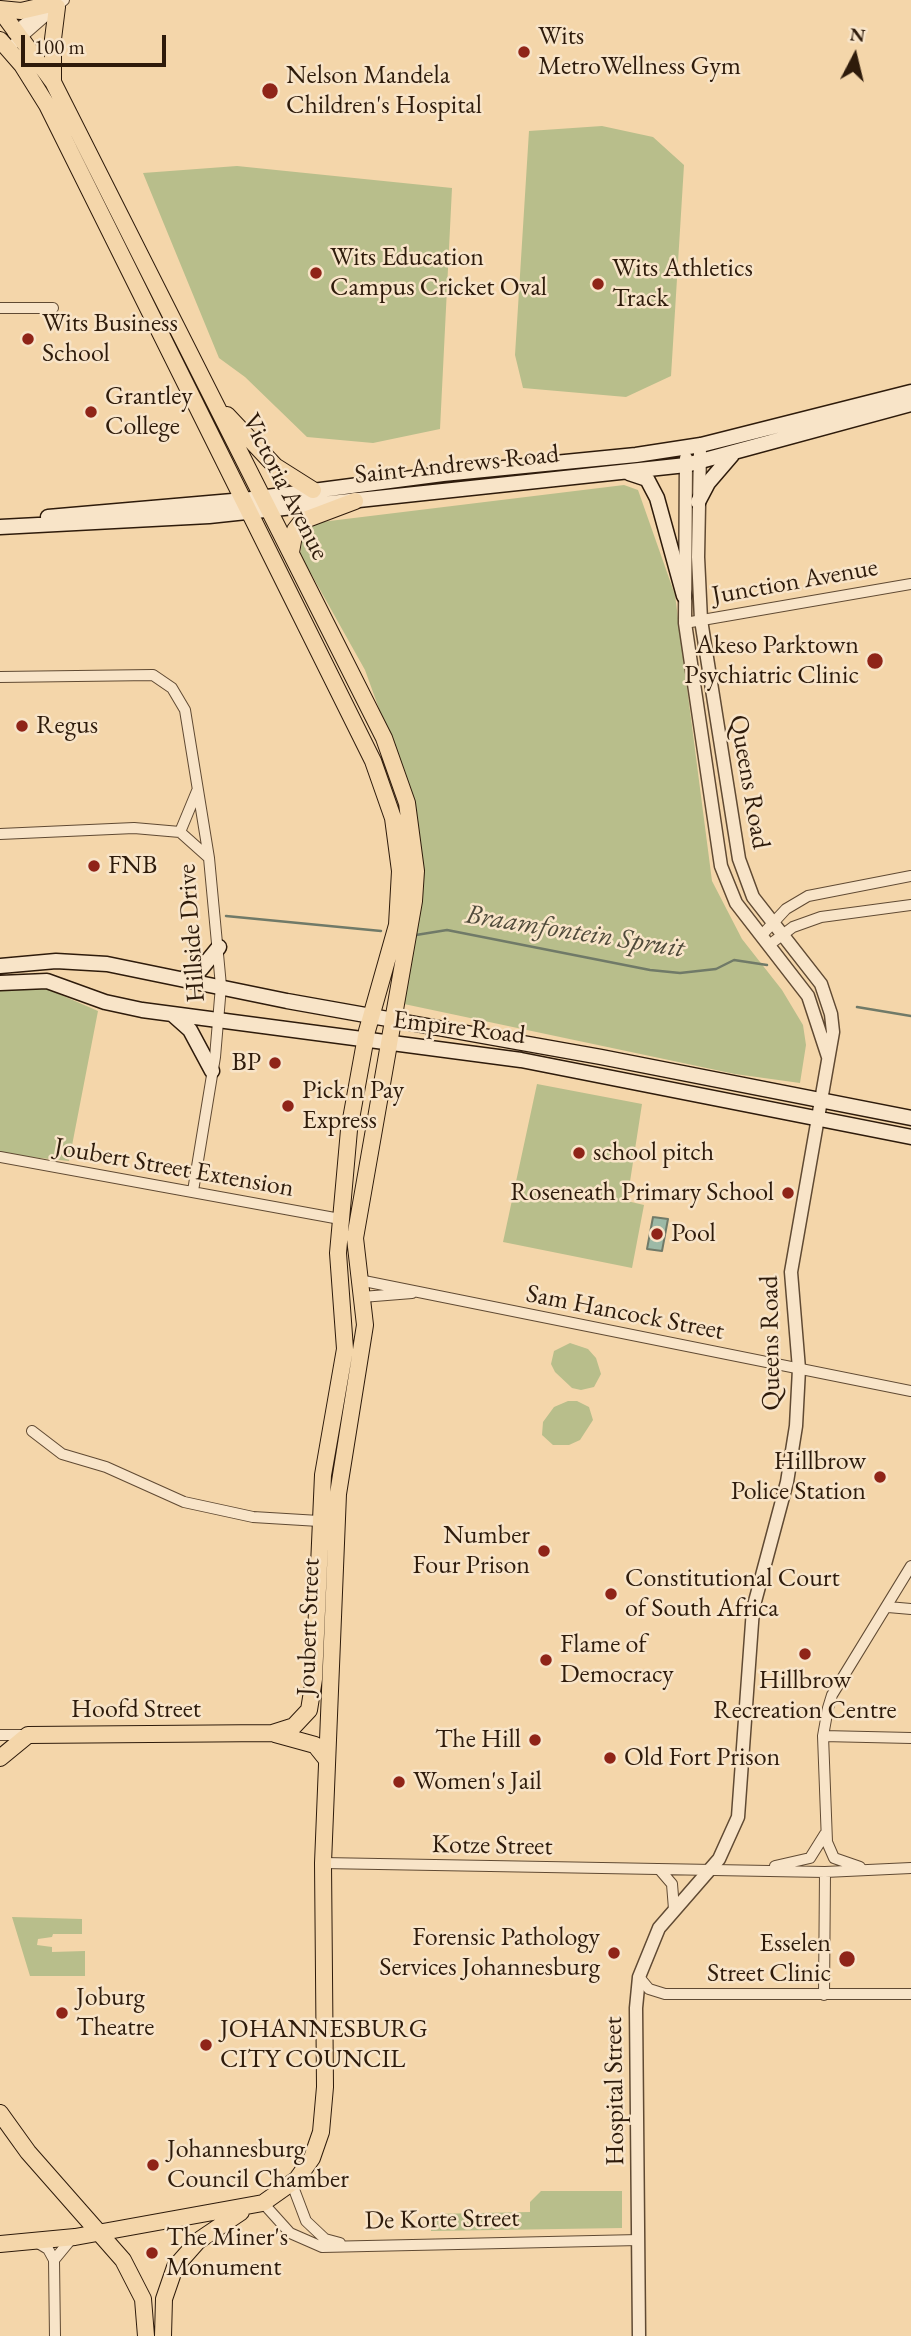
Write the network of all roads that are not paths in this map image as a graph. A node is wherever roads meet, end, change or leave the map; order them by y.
1 (55, 3) edge
2 (0, 9) edge
3 (20, 33) junction
4 (3, 44) edge
5 (53, 82) junction
6 (53, 308) dead end
7 (0, 309) edge
8 (911, 392) edge
9 (214, 400) junction
10 (911, 404) edge
11 (694, 446) junction
12 (733, 454) junction
13 (692, 464) junction
14 (625, 472) junction
15 (313, 490) junction
16 (355, 501) junction
17 (698, 502) junction
18 (267, 503) junction
19 (247, 506) junction
20 (0, 519) edge
21 (0, 527) edge
22 (292, 552) junction
23 (911, 584) edge
24 (684, 596) junction
25 (701, 620) junction
26 (685, 623) junction
27 (0, 677) edge
28 (198, 778) junction
29 (180, 832) junction
30 (0, 834) edge
31 (209, 858) junction
32 (911, 876) edge
33 (911, 905) edge
34 (773, 924) junction
35 (782, 934) junction
36 (765, 941) junction
37 (219, 947) junction
38 (0, 966) edge
39 (183, 979) junction
40 (0, 983) edge
41 (221, 986) junction
42 (172, 1014) junction
43 (372, 1017) junction
44 (219, 1020) junction
45 (393, 1020) junction
46 (365, 1041) junction
47 (389, 1044) junction
48 (828, 1057) junction
49 (212, 1071) junction
50 (822, 1101) junction
51 (911, 1118) edge
52 (818, 1120) junction
53 (911, 1137) edge
54 (0, 1157) edge
55 (193, 1191) junction
56 (340, 1219) junction
57 (360, 1289) junction
58 (413, 1293) junction
59 (799, 1368) junction
60 (911, 1391) edge
61 (32, 1431) dead end
62 (319, 1521) junction
63 (911, 1566) edge
64 (888, 1607) junction
65 (911, 1609) edge
66 (272, 1733) junction
67 (0, 1735) edge
68 (28, 1735) junction
69 (824, 1736) junction
70 (911, 1738) edge
71 (0, 1758) edge
72 (327, 1760) junction
73 (825, 1834) junction
74 (323, 1863) junction
75 (911, 1868) edge
76 (878, 1869) junction
77 (660, 1870) junction
78 (711, 1870) junction
79 (750, 1870) junction
80 (825, 1872) junction
81 (674, 1909) junction
82 (639, 1977) junction
83 (911, 1994) edge
84 (824, 1995) junction
85 (0, 2113) edge
86 (292, 2184) junction
87 (256, 2205) junction
88 (100, 2232) junction
89 (74, 2237) junction
90 (639, 2240) junction
91 (34, 2241) junction
92 (0, 2244) edge
93 (351, 2246) junction
94 (54, 2260) junction
95 (55, 2336) edge
96 (146, 2336) edge
97 (163, 2336) edge
98 (639, 2336) edge

1 - 2 main road
1 - 3 street
1 - 5 main road
2 - 3 main road, Victoria Avenue
3 - 4 street
3 - 5 main road, Victoria Avenue
4 - 19 main road, Victoria Avenue
5 - 9 main road, Victoria Avenue
6 - 7 street
8 - 11 main road, Saint Andrews Road
9 - 15 main road
9 - 18 main road, Victoria Avenue
10 - 12 main road, Saint Andrews Road
11 - 13 street, Queens Road
11 - 15 main road, Saint Andrews Road
12 - 13 main road, Saint Andrews Road
12 - 17 main road
13 - 14 main road, Saint Andrews Road
13 - 17 street, Queens Road
13 - 24 street, Queens Road
14 - 16 main road, Saint Andrews Road
14 - 24 main road
15 - 18 main road, Saint Andrews Road
16 - 18 main road, Saint Andrews Road
16 - 22 main road
17 - 25 street, Queens Road
18 - 19 main road, Saint Andrews Road
18 - 22 main road, Victoria Avenue
19 - 20 main road, Saint Andrews Road
19 - 21 main road, Saint Andrews Road
19 - 43 main road, Victoria Avenue
22 - 45 main road, Victoria Avenue
23 - 25 street, Junction Avenue
24 - 26 street, Queens Road
25 - 26 street, Junction Avenue
25 - 34 street, Queens Road
26 - 36 street, Queens Road
27 - 28 street, Hillside Drive
28 - 29 street
28 - 31 street, Hillside Drive
29 - 30 street
29 - 31 street
31 - 37 street, Hillside Drive
32 - 34 street
33 - 35 street
34 - 35 street, Queens Road
34 - 36 street
35 - 36 street
35 - 48 street, Queens Road
36 - 48 street, Queens Road
37 - 39 main road
37 - 41 street, Hillside Drive
38 - 39 main road, Empire Road
39 - 41 main road, Empire Road
40 - 42 main road, Empire Road
41 - 43 main road, Empire Road
41 - 44 street, Hillside Drive
42 - 44 main road, Empire Road
42 - 49 main road
43 - 45 main road, Empire Road
43 - 46 main road, Joubert Street
44 - 46 main road, Empire Road
44 - 49 street, Hillside Drive
45 - 47 main road, Joubert Street
45 - 50 main road, Empire Road
46 - 47 main road, Empire Road
46 - 56 main road, Joubert Street
47 - 52 main road, Empire Road
47 - 57 main road, Joubert Street
48 - 50 street, Queens Road
49 - 55 street, Hillside Drive
50 - 51 main road, Empire Road
50 - 52 street, Queens Road
52 - 53 main road, Empire Road
52 - 59 street, Queens Road
54 - 55 street, Joubert Street Extension
55 - 56 street, Joubert Street Extension
56 - 62 main road, Joubert Street
57 - 58 street, Sam Hancock Street
57 - 58 street, Sam Hancock Street
57 - 72 main road, Joubert Street
58 - 59 street, Sam Hancock Street
59 - 60 street, Sam Hancock Street
59 - 78 street, Queens Road
61 - 62 street
62 - 66 main road, Joubert Street
63 - 64 street
64 - 65 street
64 - 69 street
66 - 68 main road, Hoofd Street
66 - 72 main road
67 - 68 street, Hoofd Street
68 - 71 main road
69 - 70 street
69 - 73 street
72 - 74 main road, Joubert Street
73 - 76 street
73 - 79 street
74 - 77 street, Kotze Street
74 - 86 main road, Joubert Street
75 - 76 street, Kotze Street
76 - 80 street, Kotze Street
77 - 78 street, Kotze Street
77 - 81 street
78 - 79 street, Kotze Street
78 - 81 street, Hospital Street
79 - 80 street, Kotze Street
80 - 84 street
81 - 82 street, Hospital Street
82 - 84 street
82 - 90 street, Hospital Street
83 - 84 street
85 - 88 main road
86 - 87 main road, Joubert Street
86 - 93 street
87 - 88 main road
87 - 93 street, De Korte Street
87 - 97 main road, Joubert Street
88 - 89 main road
88 - 96 main road
89 - 91 main road
89 - 94 street
90 - 93 street, De Korte Street
90 - 98 street, Hospital Street
91 - 92 main road
91 - 94 street
94 - 95 street

